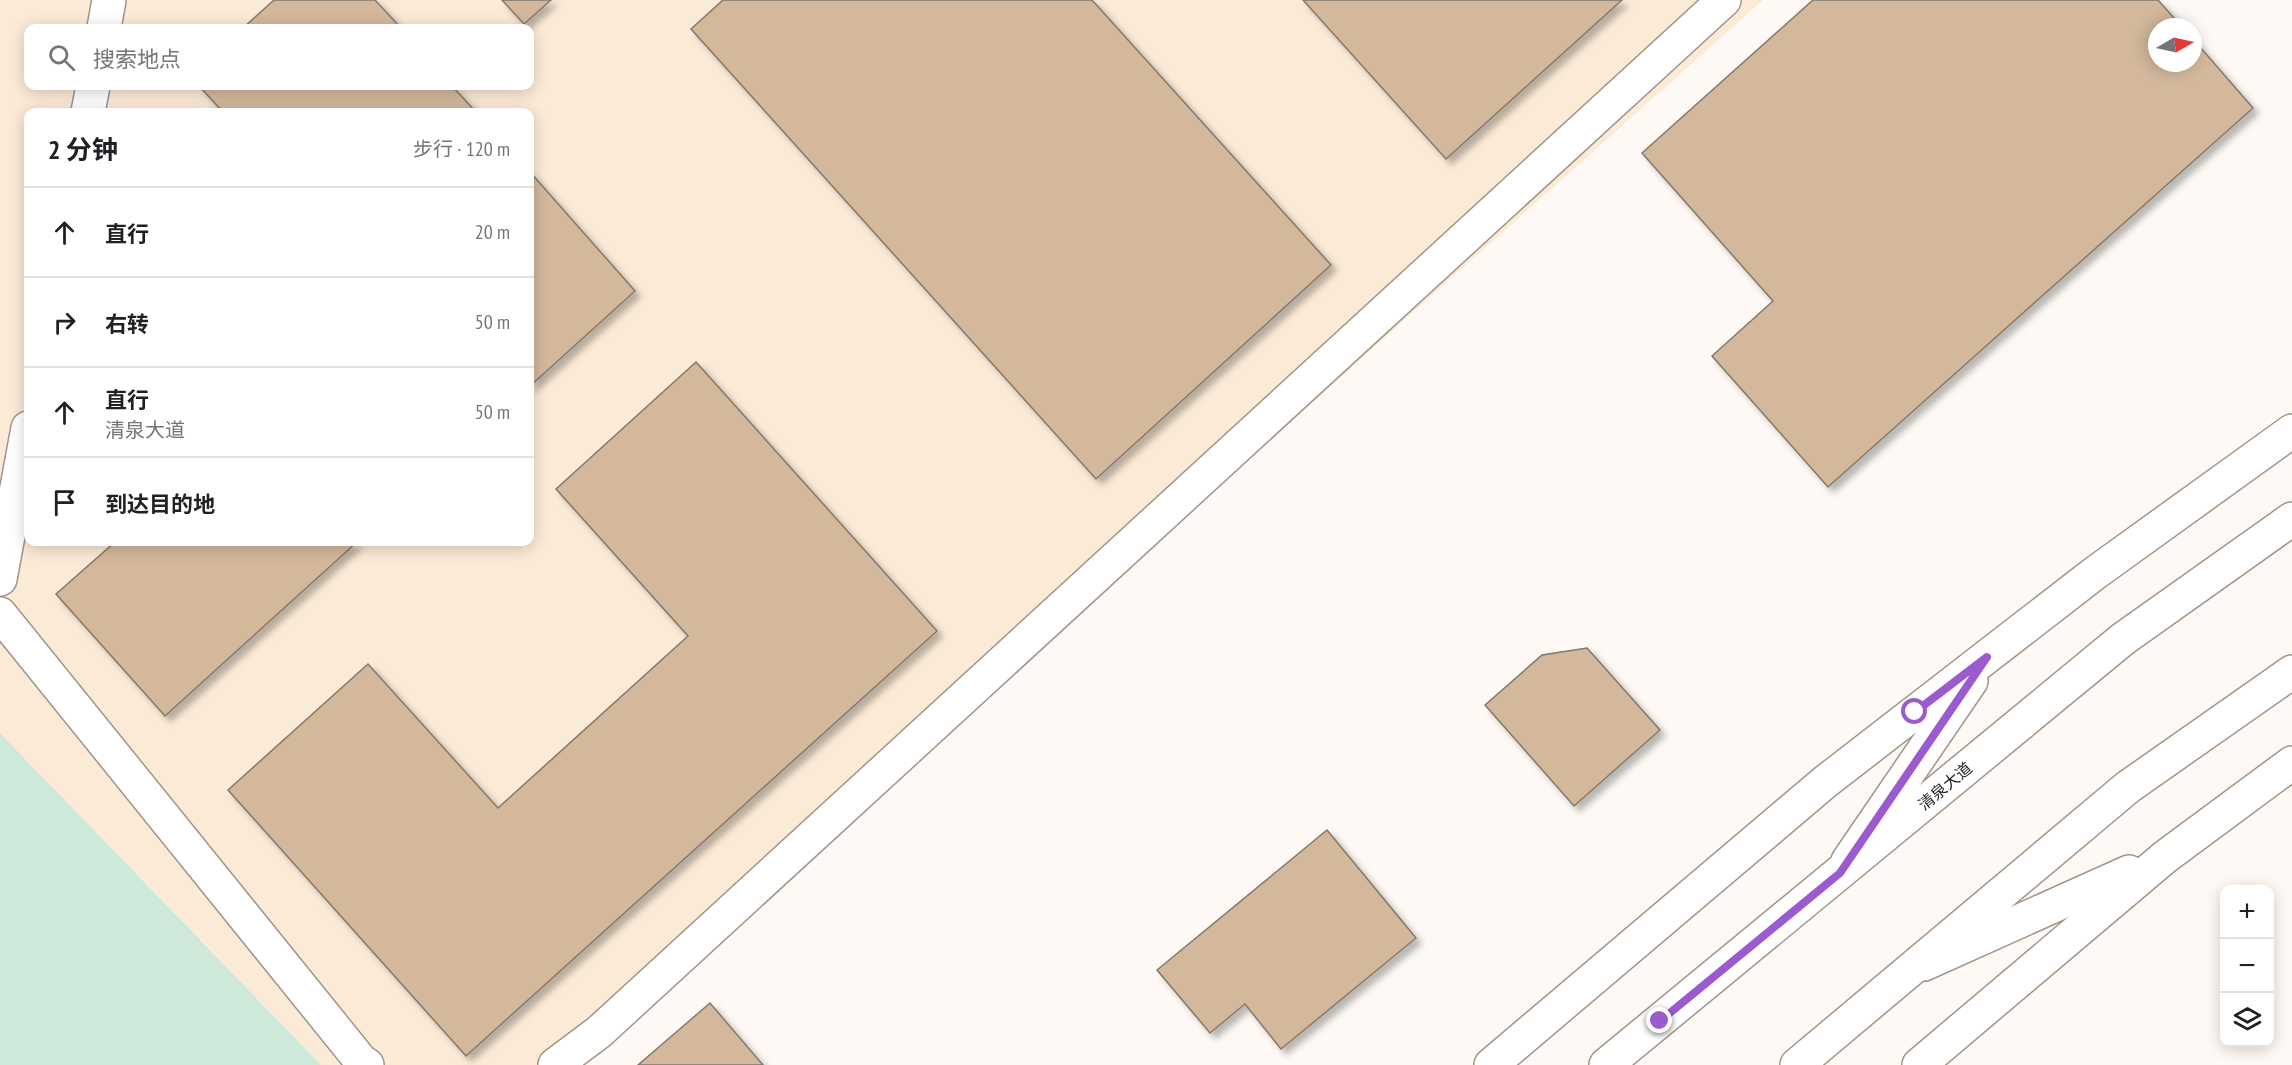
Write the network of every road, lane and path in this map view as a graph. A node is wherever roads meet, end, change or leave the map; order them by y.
1 (109, 0) edge
2 (1725, 0) edge
3 (105, 24) edge
4 (92, 90) edge
5 (89, 108) edge
6 (2292, 431) edge
7 (24, 450) edge
8 (2292, 519) edge
9 (0, 579) edge
10 (0, 614) edge
11 (1987, 657) junction
12 (2292, 672) edge
13 (2292, 763) edge
14 (2165, 857) junction
15 (1840, 873) junction
16 (1909, 971) junction
17 (367, 1065) edge
18 (555, 1065) edge
19 (1491, 1065) edge
20 (1606, 1065) edge
21 (1797, 1065) edge
22 (1919, 1065) edge

1 - 3 street
2 - 18 street
4 - 5 street
6 - 11 street
7 - 9 street
8 - 15 street, 清泉大道
10 - 17 street
11 - 15 street
11 - 19 street
12 - 16 street
13 - 14 street
14 - 16 street
14 - 22 street
15 - 20 street, 清泉大道
16 - 21 street

